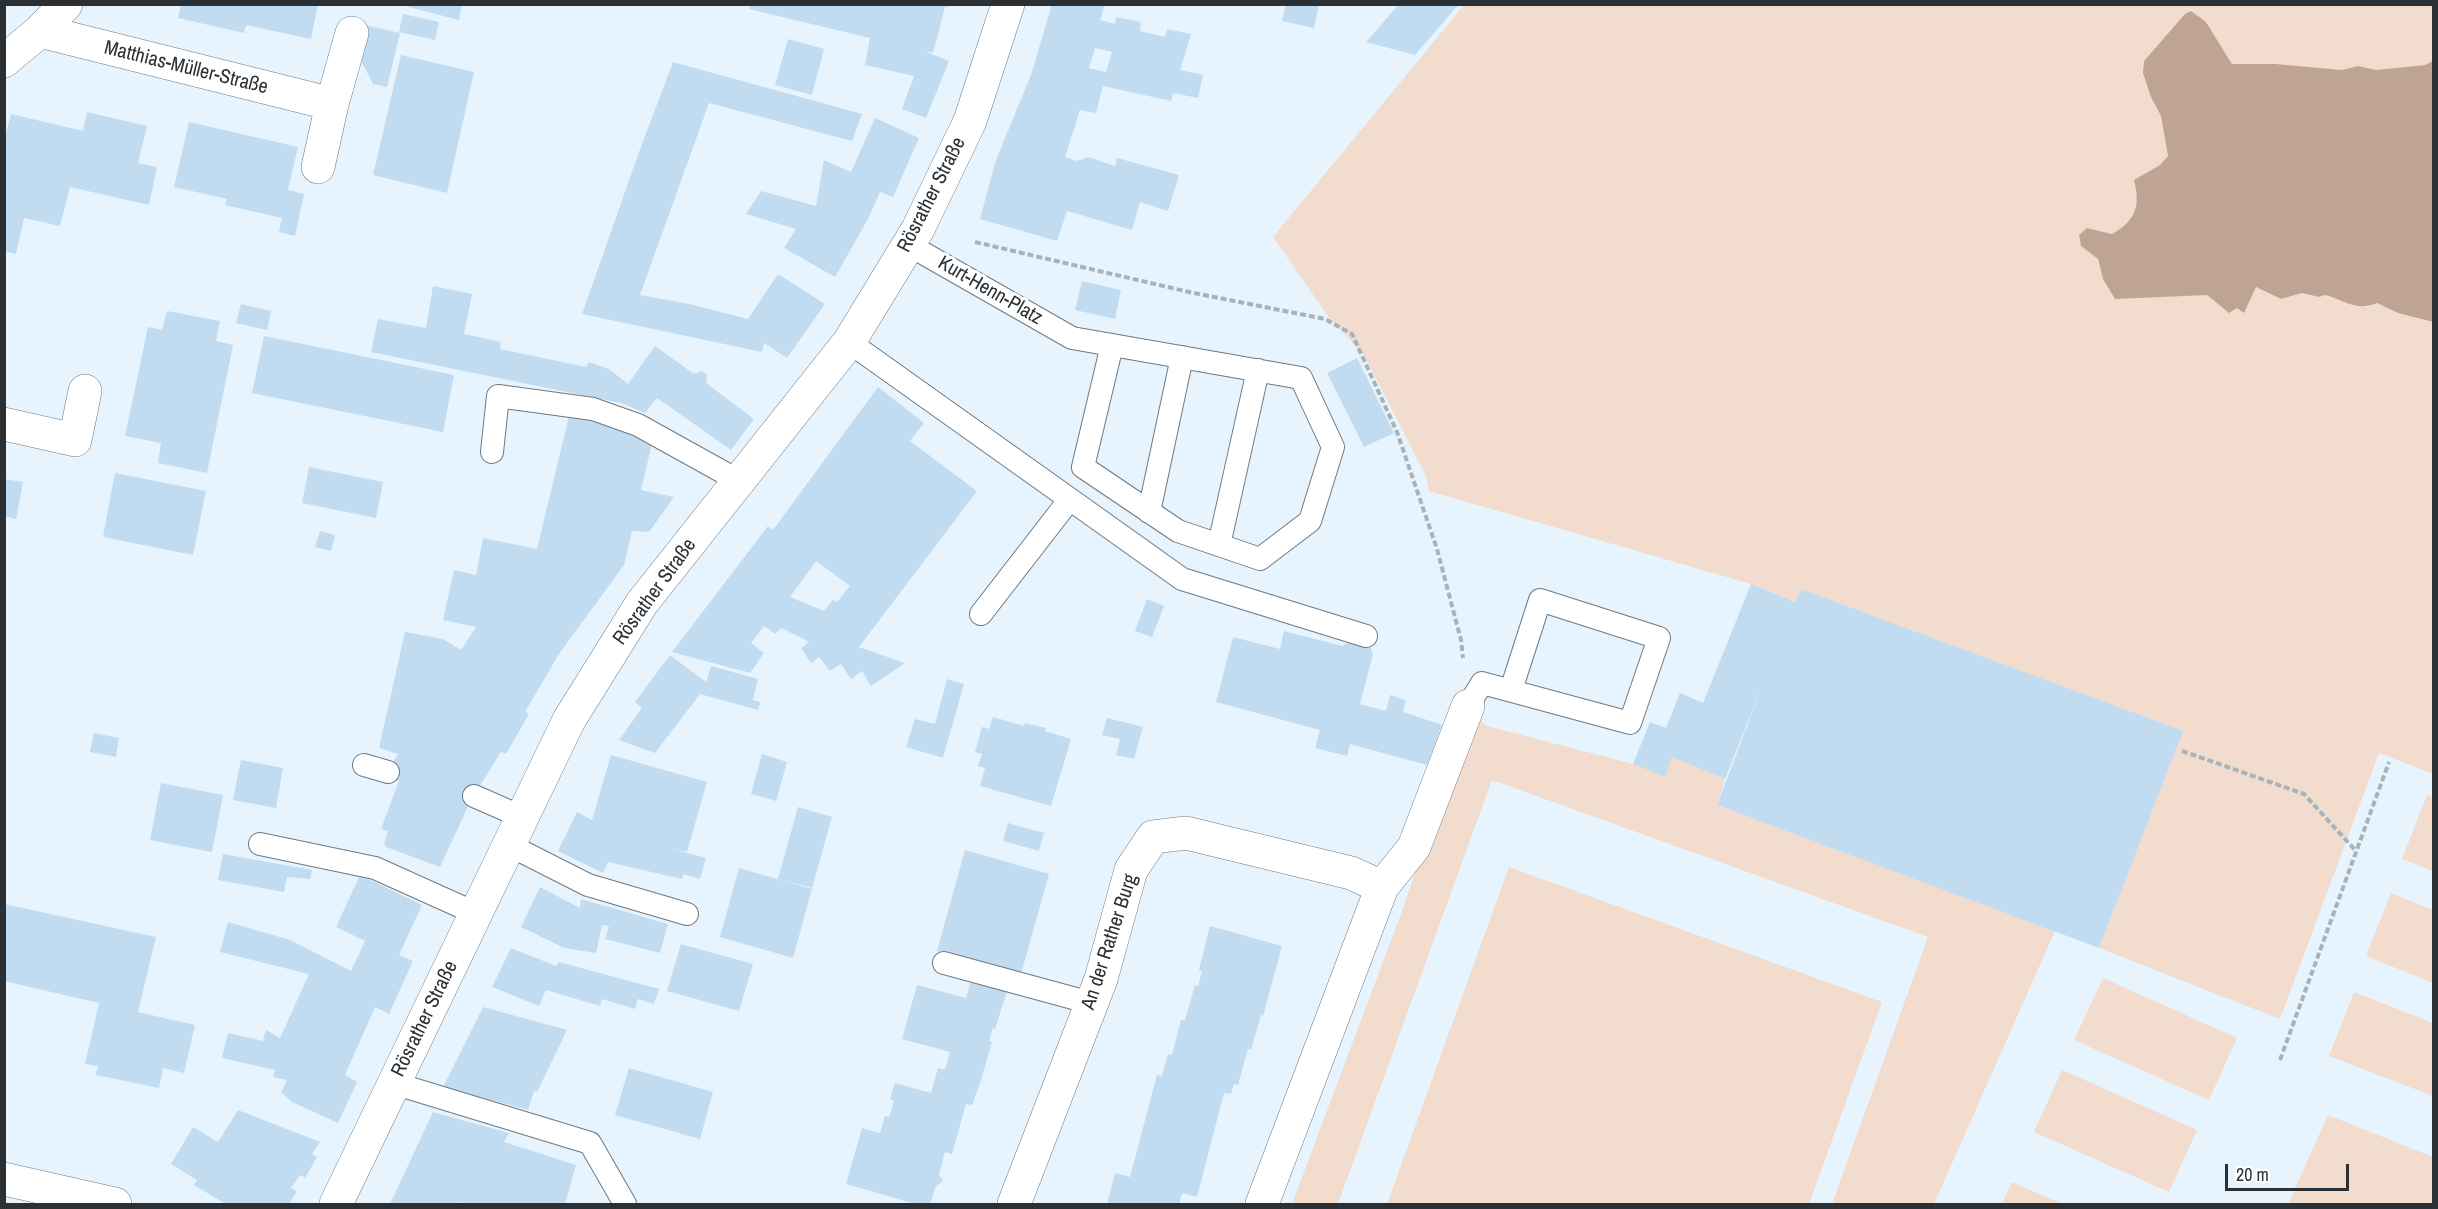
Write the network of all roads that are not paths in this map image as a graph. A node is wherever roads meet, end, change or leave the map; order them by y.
1 (66, 4) edge
2 (1008, 4) edge
3 (40, 31) junction
4 (352, 33) dead end
5 (4, 61) edge
6 (332, 104) junction
7 (318, 167) dead end
8 (909, 245) junction
9 (849, 342) junction
10 (1112, 345) junction
11 (1182, 357) junction
12 (1258, 370) junction
13 (85, 391) dead end
14 (4, 424) edge
15 (492, 452) dead end
16 (739, 481) junction
17 (1070, 499) junction
18 (1149, 512) junction
19 (1219, 545) junction
20 (981, 614) dead end
21 (1366, 636) dead end
22 (1511, 690) junction
23 (1468, 706) joint
24 (364, 765) dead end
25 (388, 772) dead end
26 (474, 796) dead end
27 (516, 831) junction
28 (260, 844) dead end
29 (1382, 887) junction
30 (475, 913) junction
31 (687, 914) dead end
32 (944, 963) dead end
33 (1091, 1004) junction
34 (393, 1083) junction
35 (4, 1179) edge
36 (116, 1204) edge
37 (336, 1204) edge
38 (625, 1204) edge
39 (1014, 1204) edge
40 (1262, 1204) edge

1 - 3 street
2 - 8 street, Rösrather Straße
3 - 5 street
3 - 6 street, Matthias-Müller-Straße
4 - 6 street
6 - 7 street
8 - 9 street, Rösrather Straße
8 - 10 lane, Kurt-Henn-Platz
9 - 16 street, Rösrather Straße
9 - 17 lane
10 - 11 lane, Kurt-Henn-Platz
10 - 18 lane
11 - 12 lane, Kurt-Henn-Platz
11 - 18 lane
12 - 19 lane
12 - 19 lane, Kurt-Henn-Platz
13 - 14 street
15 - 16 lane
16 - 27 street, Rösrather Straße
17 - 20 lane
17 - 21 lane
18 - 19 lane
22 - 22 lane
22 - 23 lane
23 - 29 street
24 - 25 lane
26 - 27 lane
27 - 30 street, Rösrather Straße
27 - 31 lane
28 - 30 lane
29 - 33 street, An der Rather Burg
29 - 40 street
30 - 34 street, Rösrather Straße
32 - 33 lane
33 - 39 street, An der Rather Burg
34 - 37 street, Rösrather Straße
34 - 38 lane
35 - 36 street

